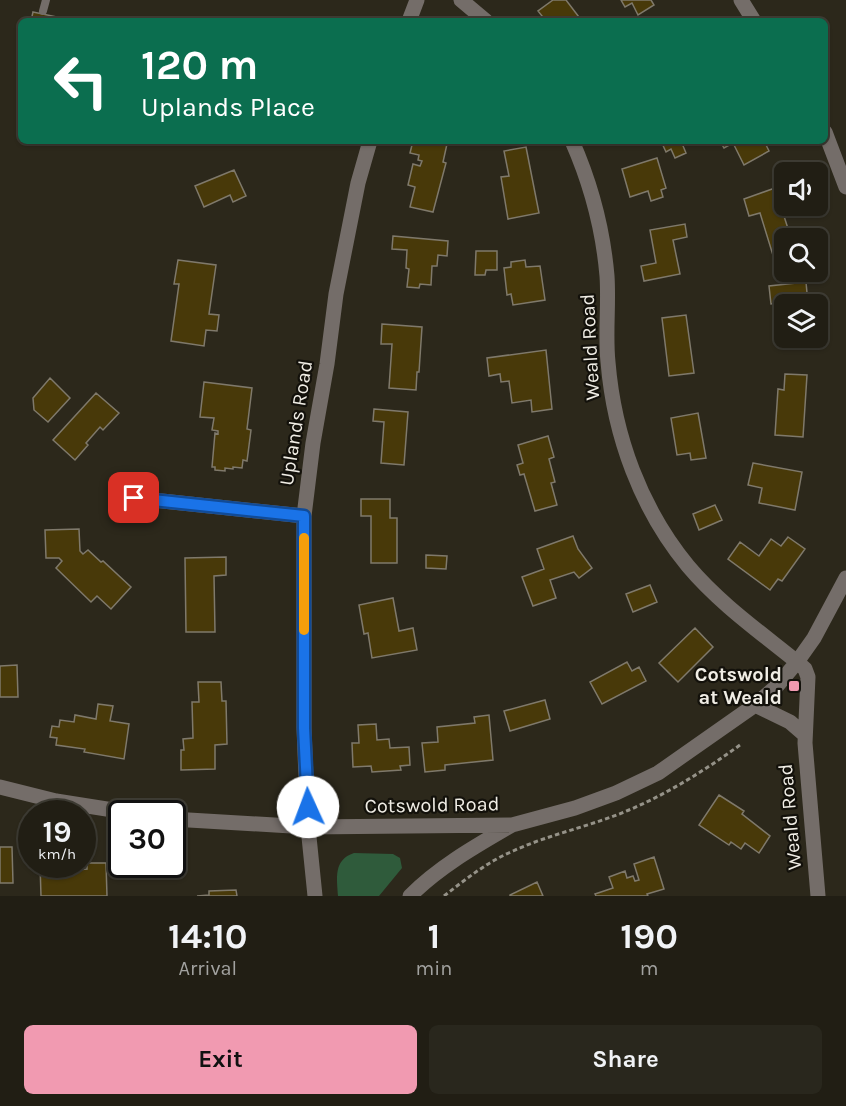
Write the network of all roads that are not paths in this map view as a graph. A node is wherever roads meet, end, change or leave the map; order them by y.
1 (46, 0) edge
2 (417, 0) edge
3 (461, 0) edge
4 (741, 0) edge
5 (44, 11) dead end
6 (410, 18) edge
7 (482, 18) edge
8 (752, 18) edge
9 (828, 140) edge
10 (369, 144) edge
11 (573, 144) edge
12 (846, 187) edge
13 (134, 498) dead end
14 (304, 516) junction
15 (846, 578) edge
16 (797, 662) junction
17 (755, 705) junction
18 (805, 735) junction
19 (0, 787) edge
20 (108, 809) edge
21 (186, 820) edge
22 (512, 825) junction
23 (308, 827) junction
24 (315, 896) edge
25 (410, 896) edge
26 (818, 896) edge

1 - 5 lane
2 - 6 street
3 - 7 street
4 - 8 street
9 - 12 street
10 - 14 street, Uplands Road
11 - 16 street, Weald Road
13 - 14 street
14 - 23 street, Uplands Road
15 - 16 street, Cotswold Road
16 - 17 street, Cotswold Road
16 - 18 street, Weald Road
17 - 18 street, Weald Road
17 - 22 street, Cotswold Road
18 - 26 street, Weald Road
19 - 20 street
21 - 23 street, Cotswold Road
22 - 23 street, Cotswold Road
22 - 25 street, Cotswold Road
23 - 24 street, Uplands Road

